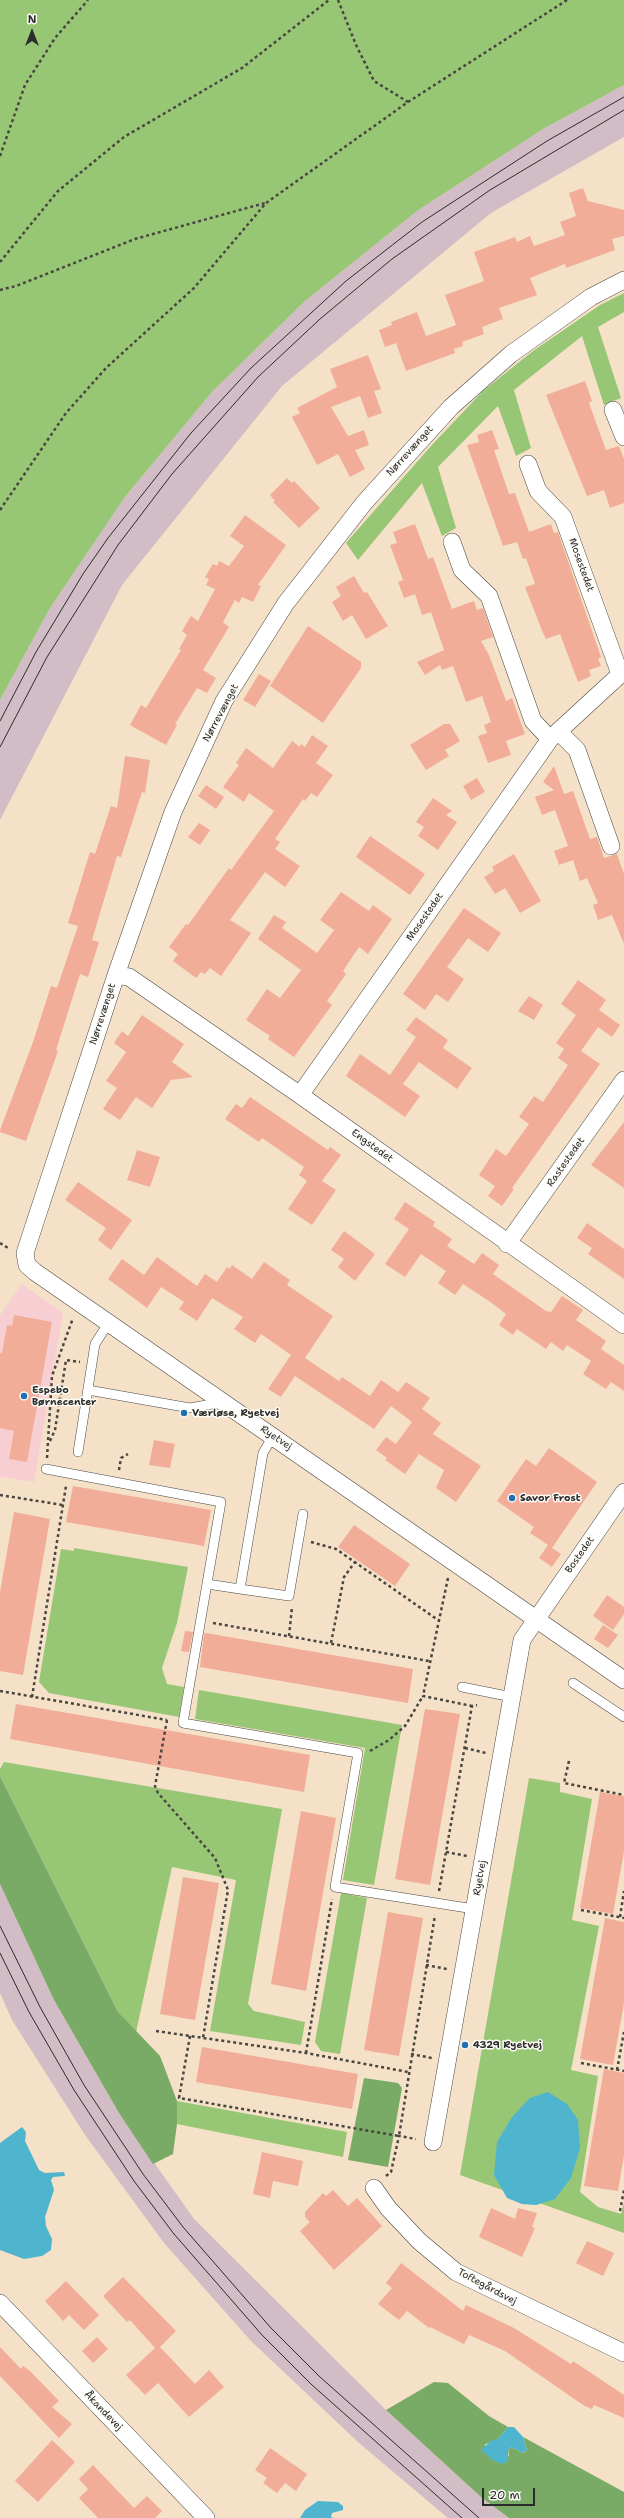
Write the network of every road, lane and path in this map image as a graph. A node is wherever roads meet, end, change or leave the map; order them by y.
1 (88, 0) edge
2 (329, 0) edge
3 (338, 0) edge
4 (567, 0) edge
5 (408, 102) junction
6 (0, 156) edge
7 (266, 203) junction
8 (0, 262) edge
9 (624, 280) edge
10 (0, 290) edge
11 (613, 410) dead end
12 (624, 437) edge
13 (528, 464) dead end
14 (0, 510) edge
15 (452, 542) dead end
16 (622, 672) edge
17 (555, 735) junction
18 (611, 846) dead end
19 (116, 975) junction
20 (624, 1080) edge
21 (300, 1095) junction
22 (508, 1244) junction
23 (25, 1253) joint
24 (78, 1303) junction
25 (109, 1322) junction
26 (624, 1325) edge
27 (92, 1364) junction
28 (88, 1390) junction
29 (223, 1402) junction
30 (273, 1436) junction
31 (49, 1441) junction
32 (78, 1452) dead end
33 (128, 1454) dead end
34 (46, 1469) joint
35 (68, 1473) junction
36 (117, 1482) junction
37 (624, 1492) edge
38 (0, 1495) edge
39 (63, 1505) junction
40 (303, 1514) dead end
41 (320, 1544) dead end
42 (355, 1562) junction
43 (457, 1564) junction
44 (207, 1584) junction
45 (240, 1589) junction
46 (289, 1596) junction
47 (536, 1618) junction
48 (201, 1620) junction
49 (438, 1620) junction
50 (289, 1636) junction
51 (331, 1644) junction
52 (429, 1661) junction
53 (624, 1680) edge
54 (573, 1683) dead end
55 (462, 1687) dead end
56 (0, 1691) edge
57 (494, 1693) junction
58 (32, 1696) junction
59 (423, 1696) junction
60 (512, 1696) junction
61 (472, 1706) junction
62 (624, 1716) edge
63 (167, 1720) junction
64 (183, 1723) junction
65 (358, 1753) junction
66 (569, 1761) dead end
67 (624, 1795) edge
68 (335, 1887) junction
69 (624, 1891) edge
70 (437, 1903) junction
71 (474, 1909) junction
72 (581, 1910) dead end
73 (620, 1917) junction
74 (624, 1918) edge
75 (156, 2031) dead end
76 (624, 2032) edge
77 (190, 2036) junction
78 (203, 2038) junction
79 (306, 2053) junction
80 (581, 2064) dead end
81 (617, 2070) junction
82 (624, 2071) edge
83 (408, 2072) junction
84 (399, 2136) junction
85 (433, 2142) joint
86 (374, 2188) joint
87 (624, 2190) edge
88 (620, 2211) dead end
89 (0, 2303) edge
90 (624, 2353) edge
91 (206, 2518) edge

1 - 6 path
2 - 8 path
3 - 5 path
4 - 5 path
5 - 7 path
7 - 10 path
7 - 14 path
9 - 19 street, Nørrevænget
11 - 12 street
13 - 16 street, Mosestedet
15 - 17 street
16 - 17 street, Mosestedet
17 - 18 street
17 - 21 street, Mosestedet
19 - 21 street, Engstedet
19 - 23 street, Nørrevænget
20 - 22 street, Rastestedet
21 - 22 street, Engstedet
22 - 26 street, Engstedet
23 - 24 street, Ryetvej
24 - 25 street, Ryetvej
24 - 31 path
25 - 27 lane
25 - 29 street, Ryetvej
27 - 28 lane
27 - 31 path
28 - 29 lane
28 - 32 lane
29 - 30 street, Ryetvej
30 - 43 street, Ryetvej
30 - 45 lane
31 - 34 path
33 - 36 path
34 - 35 lane
35 - 36 lane
35 - 39 path
36 - 44 lane
37 - 47 street, Bostedet
38 - 39 path
39 - 58 path
40 - 46 lane
41 - 42 path
42 - 49 path
42 - 51 path
43 - 47 street, Ryetvej
43 - 49 path
44 - 45 lane
44 - 48 lane
45 - 46 lane
46 - 50 path
47 - 53 street, Ryetvej
47 - 60 street, Ryetvej
48 - 50 path
48 - 64 lane
49 - 52 path
50 - 51 path
51 - 52 path
52 - 59 path
54 - 62 lane
55 - 57 lane
56 - 58 path
57 - 60 lane
57 - 61 path
58 - 63 path
59 - 61 path
59 - 65 path
60 - 71 street, Ryetvej
61 - 70 path
63 - 64 path
63 - 78 path
64 - 65 lane
65 - 68 lane
66 - 67 path
68 - 70 lane
68 - 79 path
69 - 73 path
70 - 71 lane
70 - 83 path
71 - 85 street, Ryetvej
72 - 73 path
73 - 74 path
75 - 77 path
76 - 81 path
77 - 78 path
77 - 84 path
78 - 79 path
79 - 83 path
80 - 81 path
81 - 82 path
83 - 84 path
84 - 85 path
84 - 86 path
86 - 90 street, Toftegårdsvej
87 - 88 path
89 - 91 street, Åkandevej

